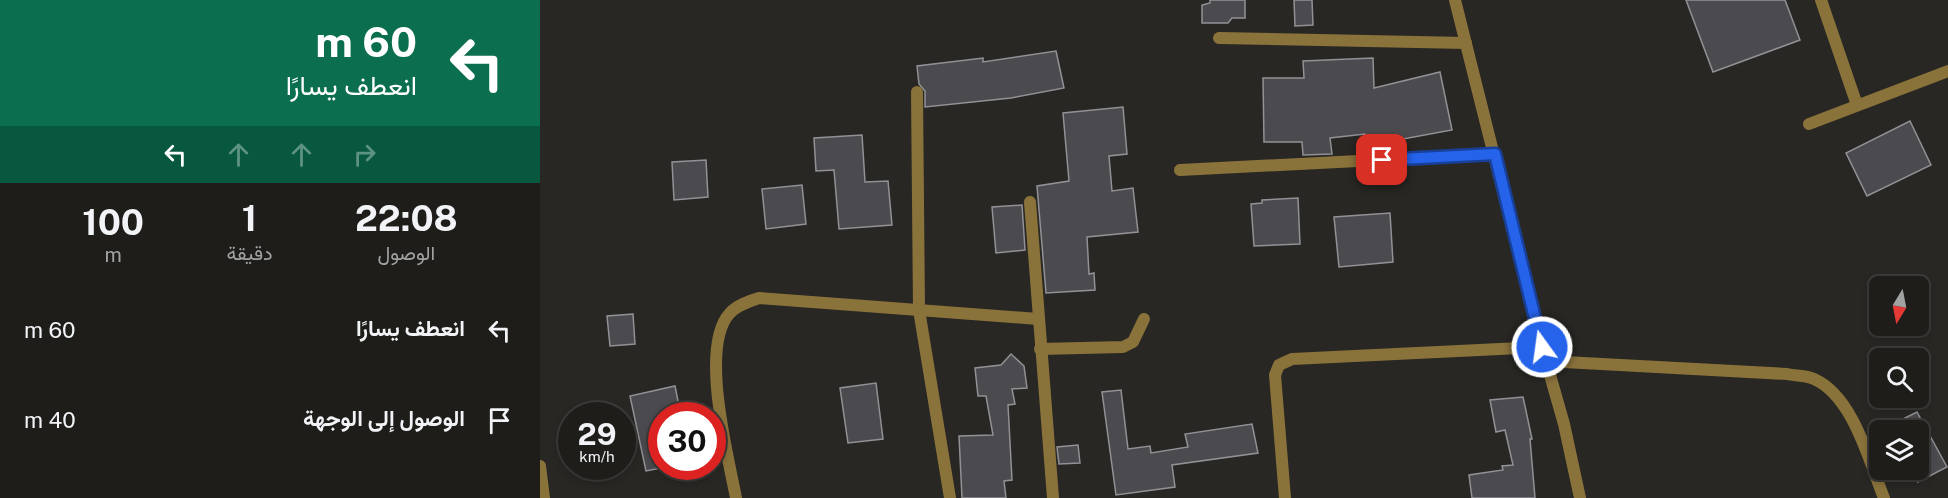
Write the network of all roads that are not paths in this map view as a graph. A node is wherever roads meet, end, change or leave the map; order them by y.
1 (1455, 0) edge
2 (1821, 0) edge
3 (1219, 38) dead end
4 (1466, 43) junction
5 (1948, 71) edge
6 (916, 92) dead end
7 (1857, 105) junction
8 (1809, 124) dead end
9 (1495, 154) junction
10 (1180, 170) dead end
11 (1030, 202) dead end
12 (919, 310) junction
13 (1038, 319) junction
14 (1144, 319) dead end
15 (1542, 347) junction
16 (1040, 349) junction
17 (1546, 362) junction
18 (540, 466) edge
19 (544, 498) edge
20 (736, 498) edge
21 (950, 498) edge
22 (1053, 498) edge
23 (1285, 498) edge
24 (1580, 498) edge
25 (1884, 498) edge

1 - 4 street
2 - 7 street
3 - 4 street
4 - 9 street
5 - 7 street
6 - 12 street
7 - 8 street
9 - 10 street
9 - 15 street
11 - 13 street
12 - 13 street
12 - 20 street
12 - 21 street
13 - 16 street
14 - 16 street
15 - 17 street
15 - 23 street
16 - 22 street
17 - 24 street
17 - 25 street
18 - 19 street

